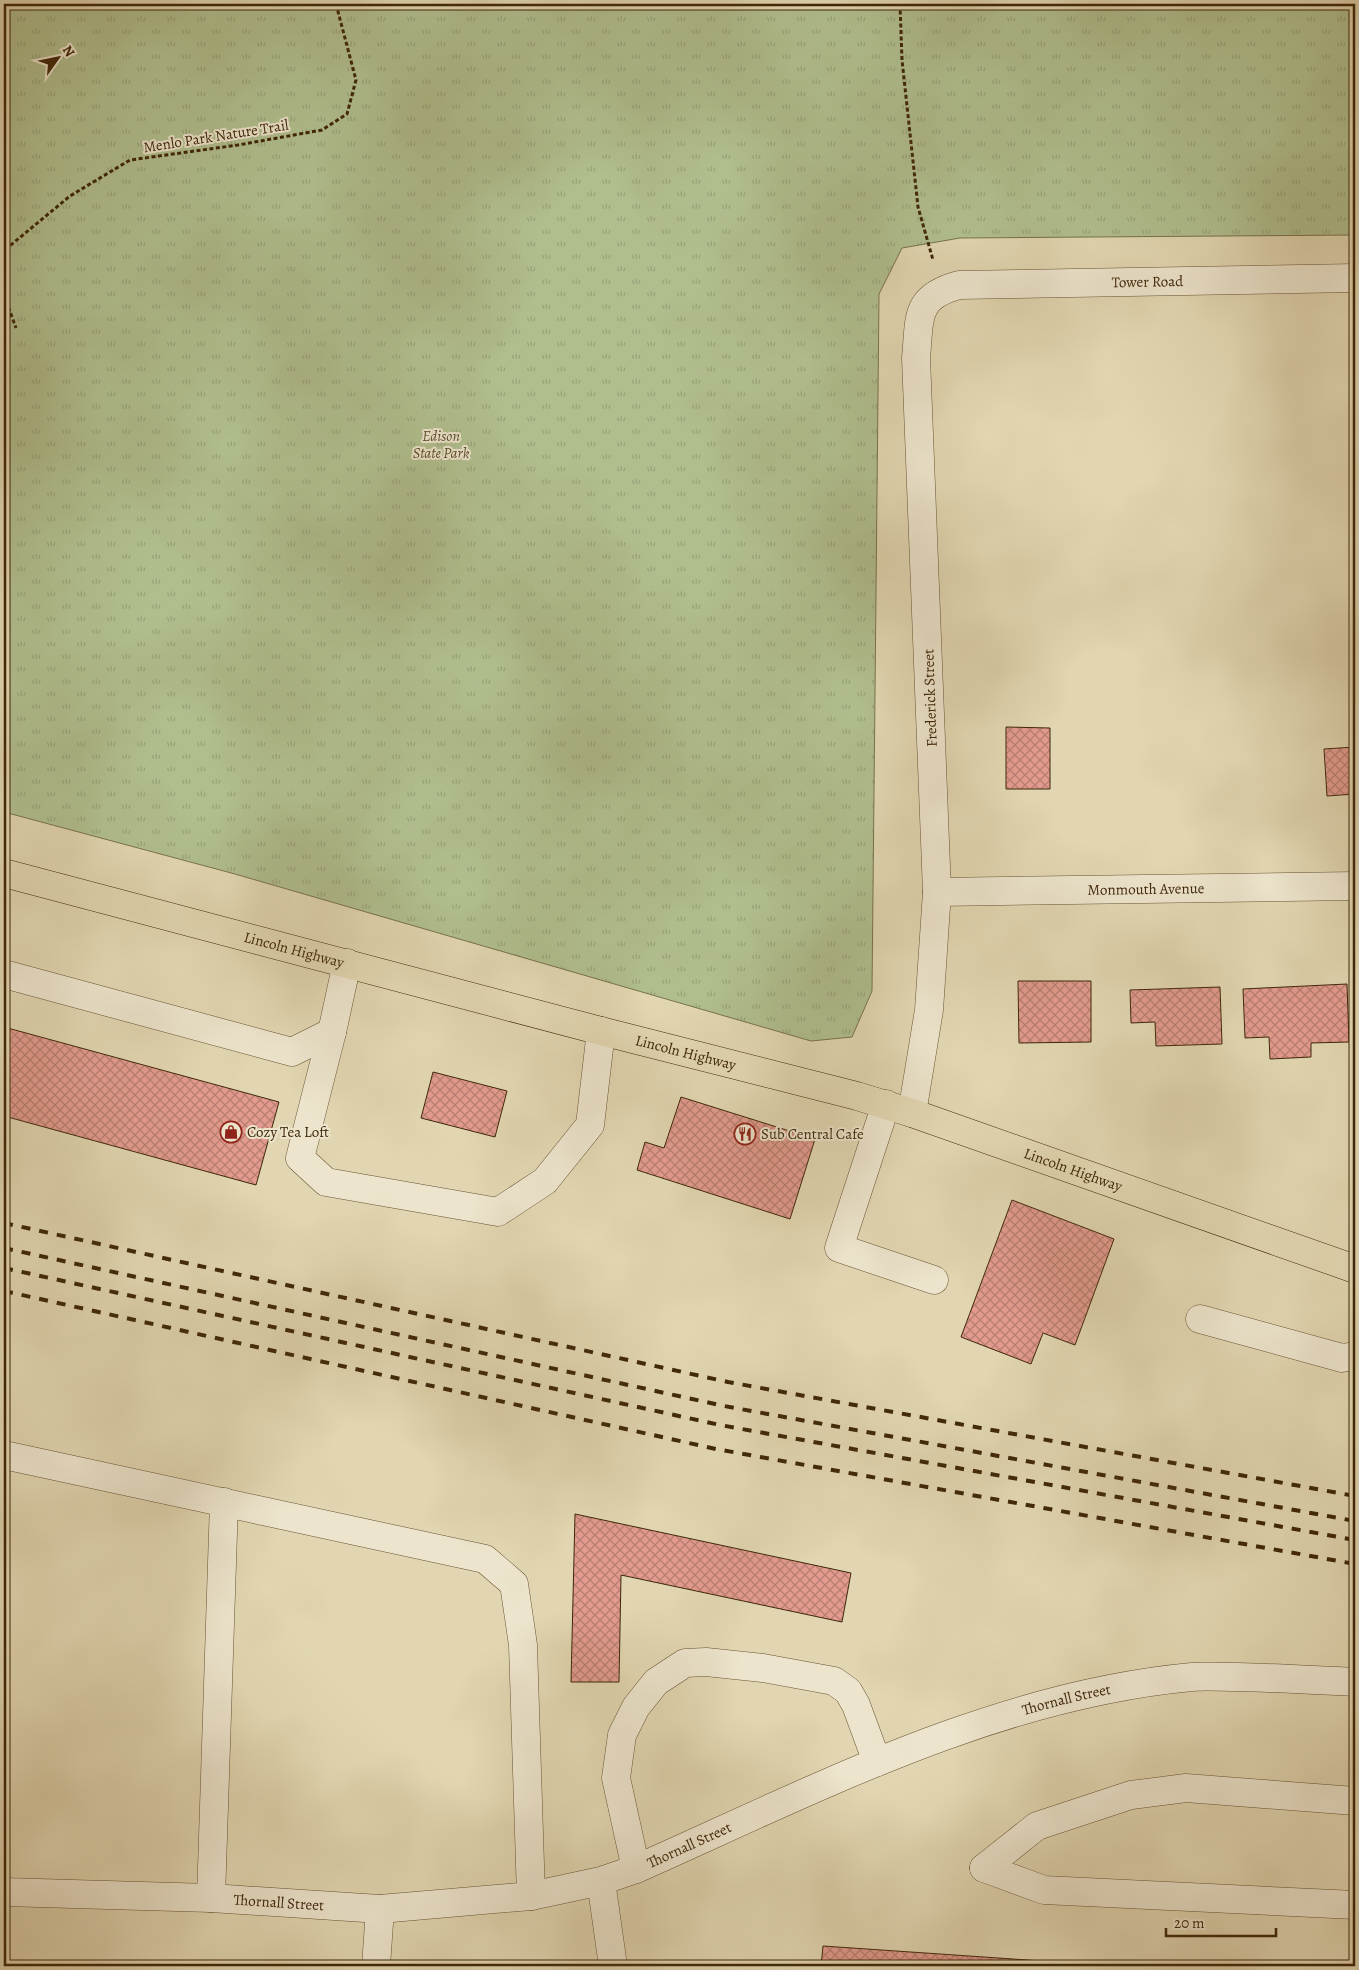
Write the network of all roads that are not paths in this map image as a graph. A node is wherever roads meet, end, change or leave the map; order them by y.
1 (1355, 278) edge
2 (941, 290) joint
3 (4, 873) edge
4 (1355, 886) edge
5 (937, 892) junction
6 (347, 963) junction
7 (4, 974) edge
8 (601, 1031) junction
9 (332, 1032) junction
10 (886, 1104) junction
11 (912, 1113) junction
12 (1355, 1269) edge
13 (934, 1280) dead end
14 (1200, 1319) dead end
15 (1355, 1356) edge
16 (4, 1455) edge
17 (224, 1502) junction
18 (1355, 1682) edge
19 (877, 1762) junction
20 (1355, 1801) edge
21 (636, 1869) junction
22 (601, 1881) junction
23 (4, 1892) edge
24 (531, 1896) junction
25 (211, 1898) junction
26 (1355, 1905) edge
27 (380, 1909) junction
28 (376, 1966) edge
29 (613, 1966) edge

1 - 2 street, Tower Road
2 - 5 street, Frederick Street
3 - 6 main road, Lincoln Highway
4 - 5 street, Monmouth Avenue
5 - 11 street, Frederick Street
6 - 8 main road, Lincoln Highway
6 - 9 street
7 - 9 street
8 - 9 street
8 - 10 main road, Lincoln Highway
10 - 11 main road, Lincoln Highway
10 - 13 street
11 - 12 main road, Lincoln Highway
14 - 15 street
16 - 17 street
17 - 24 street
17 - 25 street
18 - 19 street, Thornall Street
19 - 21 street, Thornall Street
19 - 21 street
20 - 26 street
21 - 22 street, Thornall Street
22 - 24 street, Thornall Street
22 - 29 street
23 - 25 street, Thornall Street
24 - 27 street, Thornall Street
25 - 27 street, Thornall Street
27 - 28 street

